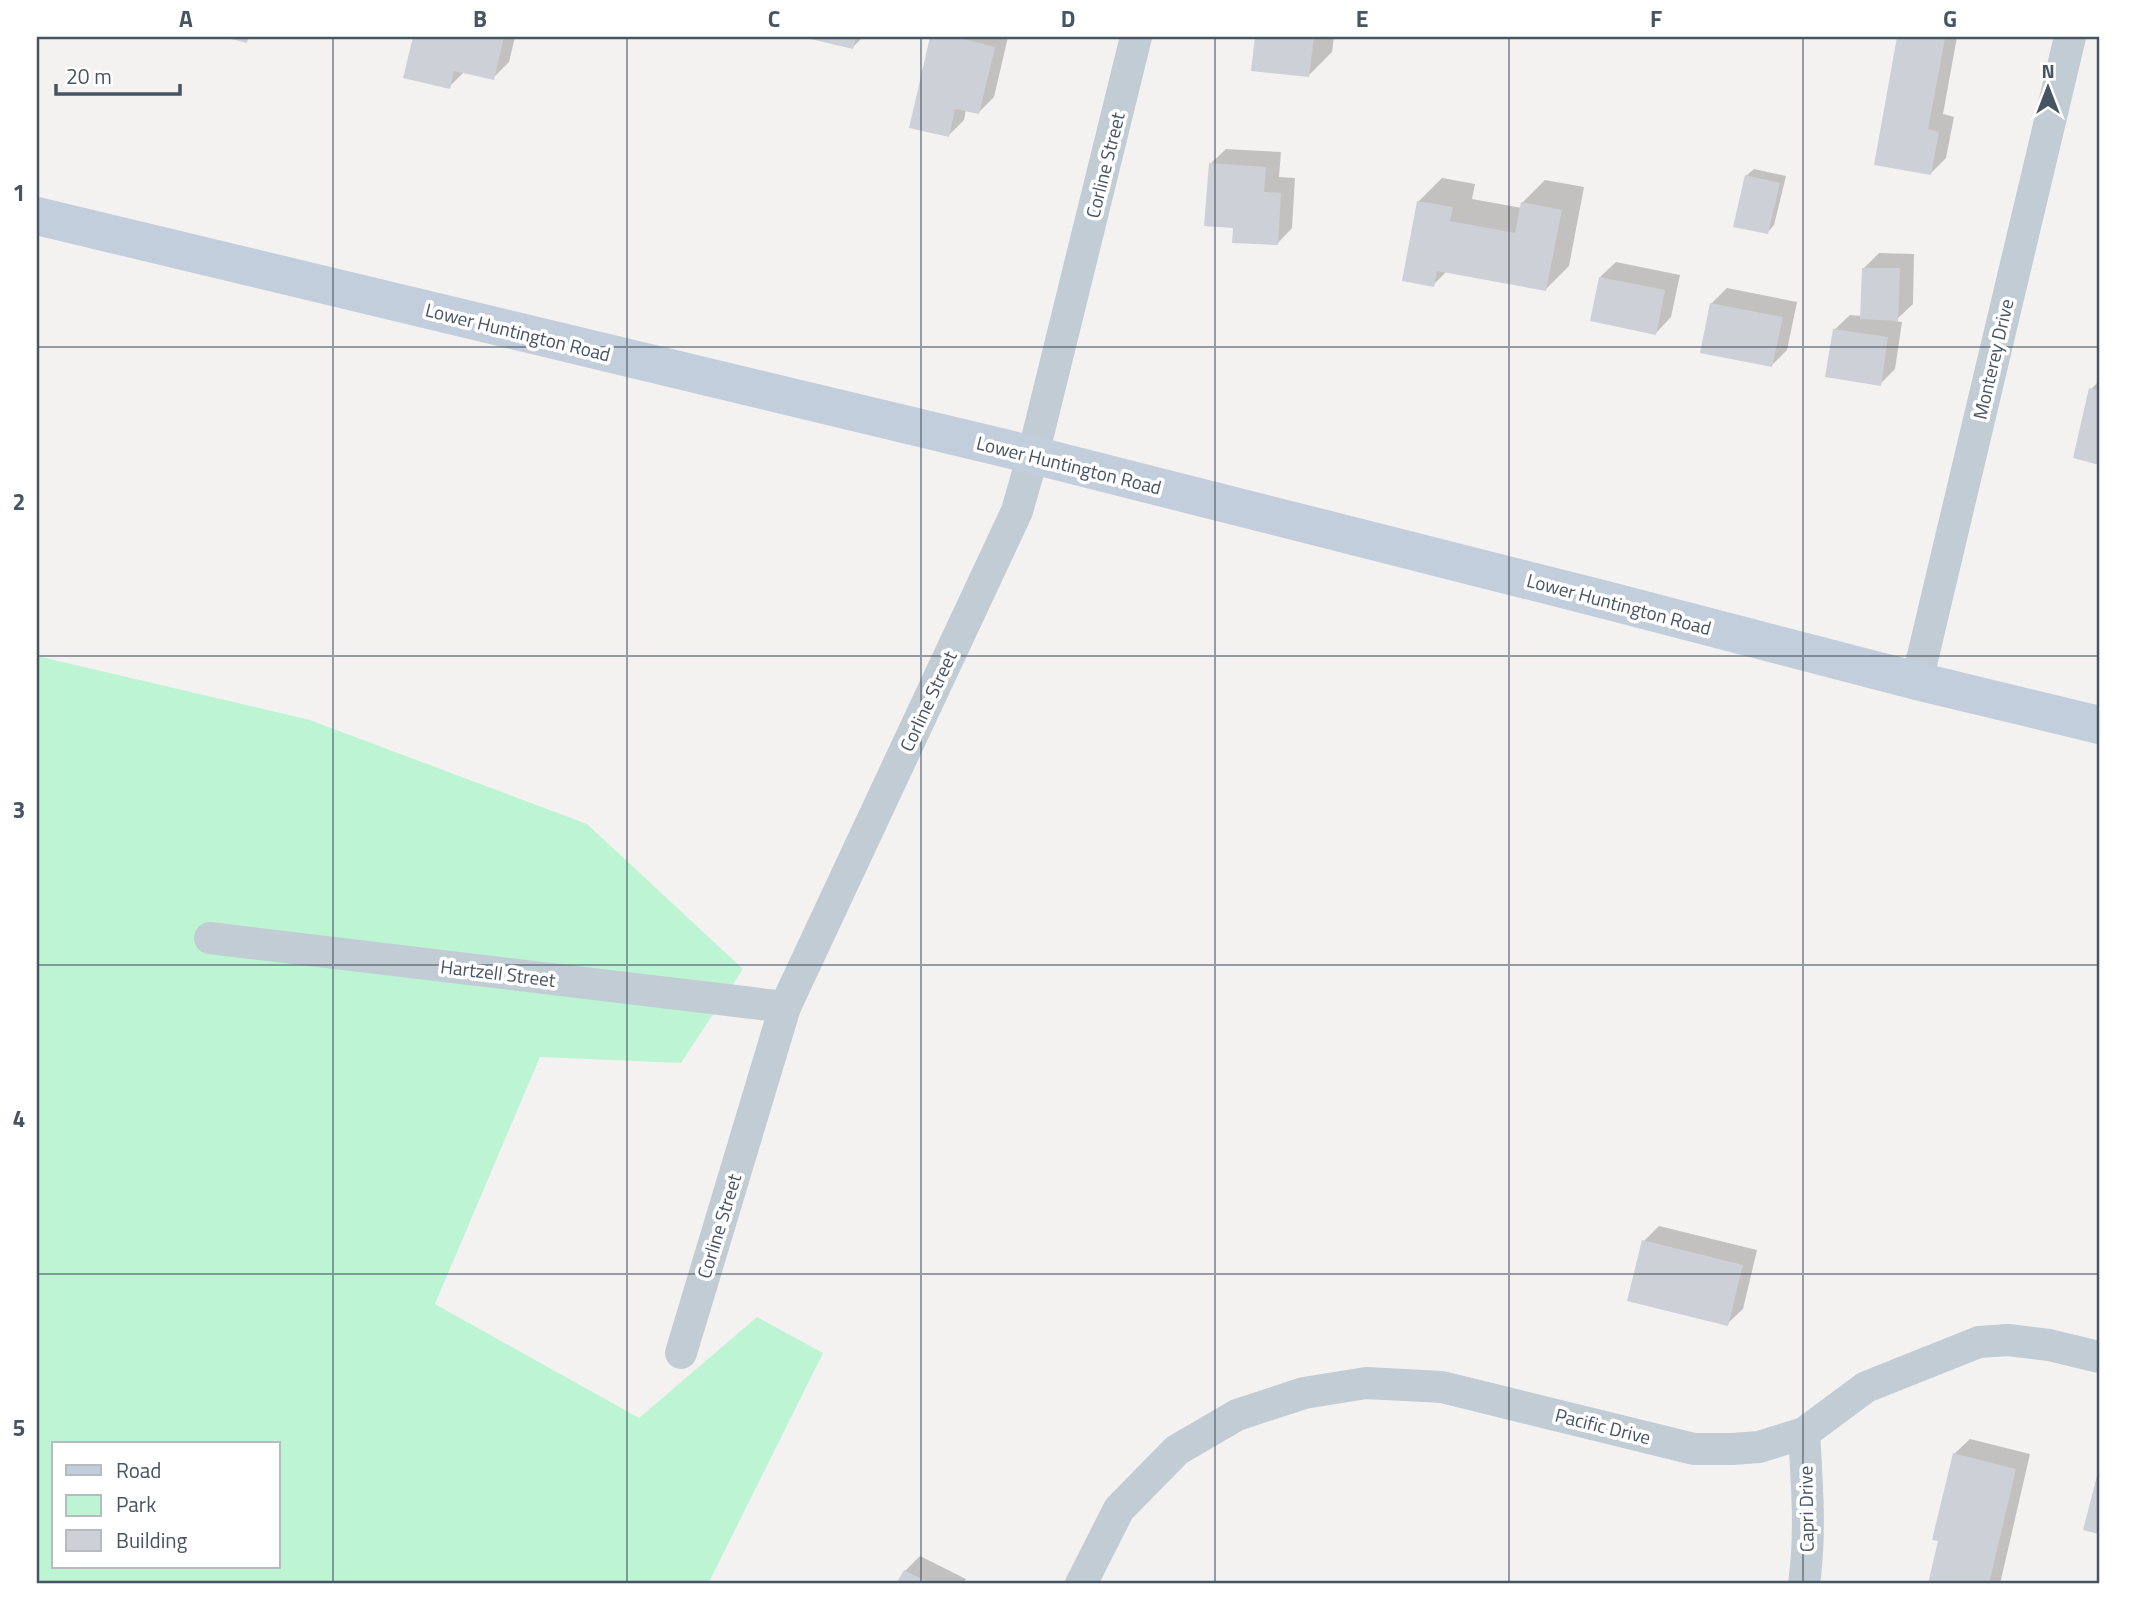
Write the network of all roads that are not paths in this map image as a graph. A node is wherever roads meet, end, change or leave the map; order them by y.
1 (1136, 37) edge
2 (2070, 37) edge
3 (37, 216) edge
4 (1033, 455) junction
5 (1917, 681) junction
6 (2099, 725) edge
7 (210, 938) dead end
8 (785, 1007) junction
9 (681, 1353) dead end
10 (2099, 1357) edge
11 (1804, 1433) junction
12 (1081, 1584) edge
13 (1804, 1584) edge

1 - 4 street, Corline Street
2 - 5 street, Monterey Drive
3 - 4 main road, Lower Huntington Road
4 - 5 main road, Lower Huntington Road
4 - 8 street, Corline Street
5 - 6 main road, Lower Huntington Road
7 - 8 street, Hartzell Street
8 - 9 street, Corline Street
10 - 11 street, Pacific Drive
11 - 12 street, Pacific Drive
11 - 13 street, Capri Drive

